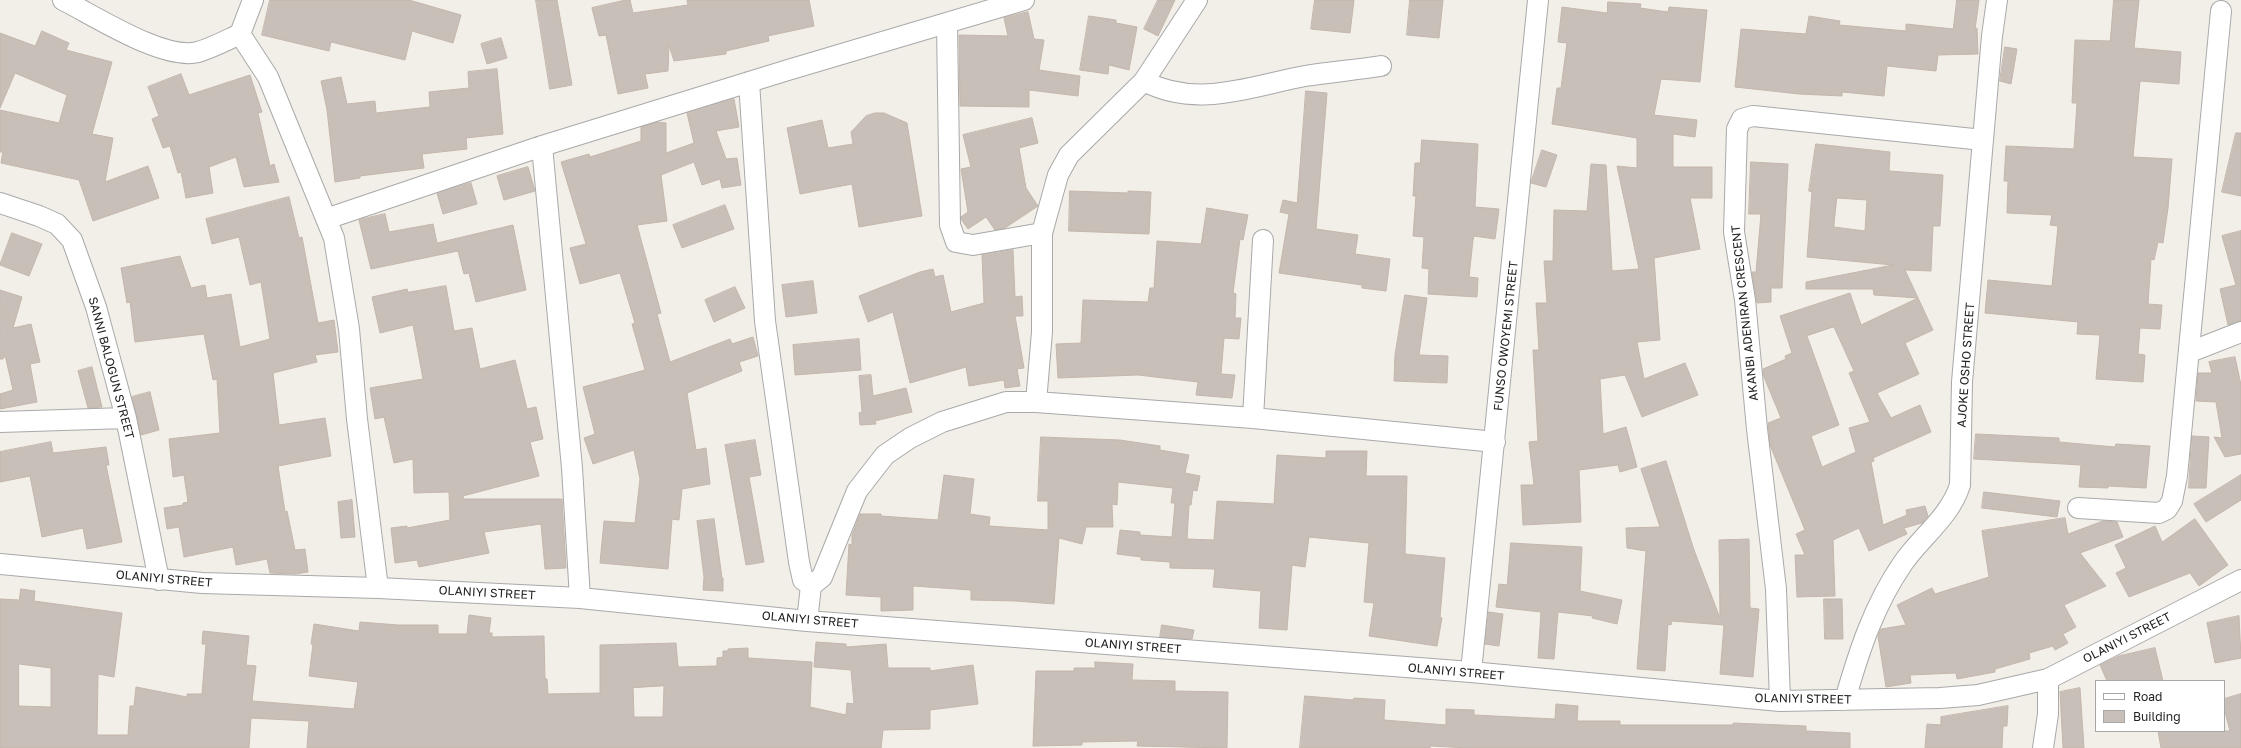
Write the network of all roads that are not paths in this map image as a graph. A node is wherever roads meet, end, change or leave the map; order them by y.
1 (63, 0) edge
2 (253, 0) edge
3 (1024, 0) edge
4 (1197, 0) edge
5 (1538, 0) edge
6 (1997, 0) edge
7 (2221, 11) dead end
8 (947, 24) junction
9 (240, 34) junction
10 (1381, 66) dead end
11 (1144, 81) junction
12 (749, 82) junction
13 (1983, 140) junction
14 (542, 146) junction
15 (0, 203) edge
16 (326, 219) junction
17 (1042, 233) junction
18 (1263, 240) dead end
19 (2241, 332) edge
20 (2190, 352) junction
21 (1036, 402) junction
22 (126, 418) junction
23 (1253, 418) junction
24 (0, 422) edge
25 (1495, 442) junction
26 (2078, 508) dead end
27 (0, 564) edge
28 (159, 580) junction
29 (2241, 580) edge
30 (811, 586) junction
31 (378, 588) junction
32 (580, 598) junction
33 (807, 621) junction
34 (1471, 672) junction
35 (2048, 678) junction
36 (1845, 700) junction
37 (1780, 701) junction
38 (2043, 748) edge

1 - 9 street
2 - 9 street
3 - 8 street
4 - 11 street
5 - 25 street, FUNSO OWOYEMI STREET
6 - 13 street, AJOKE OSHO STREET
7 - 20 street
8 - 12 street
8 - 17 street
9 - 16 street
10 - 11 street
11 - 17 street
12 - 14 street
12 - 30 street
13 - 36 street, AJOKE OSHO STREET
13 - 37 street, AKANBI ADENIRAN CRESCENT
14 - 16 street
14 - 32 street
15 - 22 street, SANNI BALOGUN STREET
16 - 31 street
17 - 21 street
18 - 23 street
19 - 20 street
20 - 26 street
21 - 23 street
21 - 30 street
22 - 24 street
22 - 28 street, SANNI BALOGUN STREET
23 - 25 street
25 - 34 street, FUNSO OWOYEMI STREET
27 - 28 street, OLANIYI STREET
28 - 31 street, OLANIYI STREET
29 - 35 street, OLANIYI STREET
30 - 33 street
31 - 32 street, OLANIYI STREET
32 - 33 street, OLANIYI STREET
33 - 34 street, OLANIYI STREET
34 - 37 street, OLANIYI STREET
35 - 36 street, OLANIYI STREET
35 - 38 street
36 - 37 street, OLANIYI STREET

